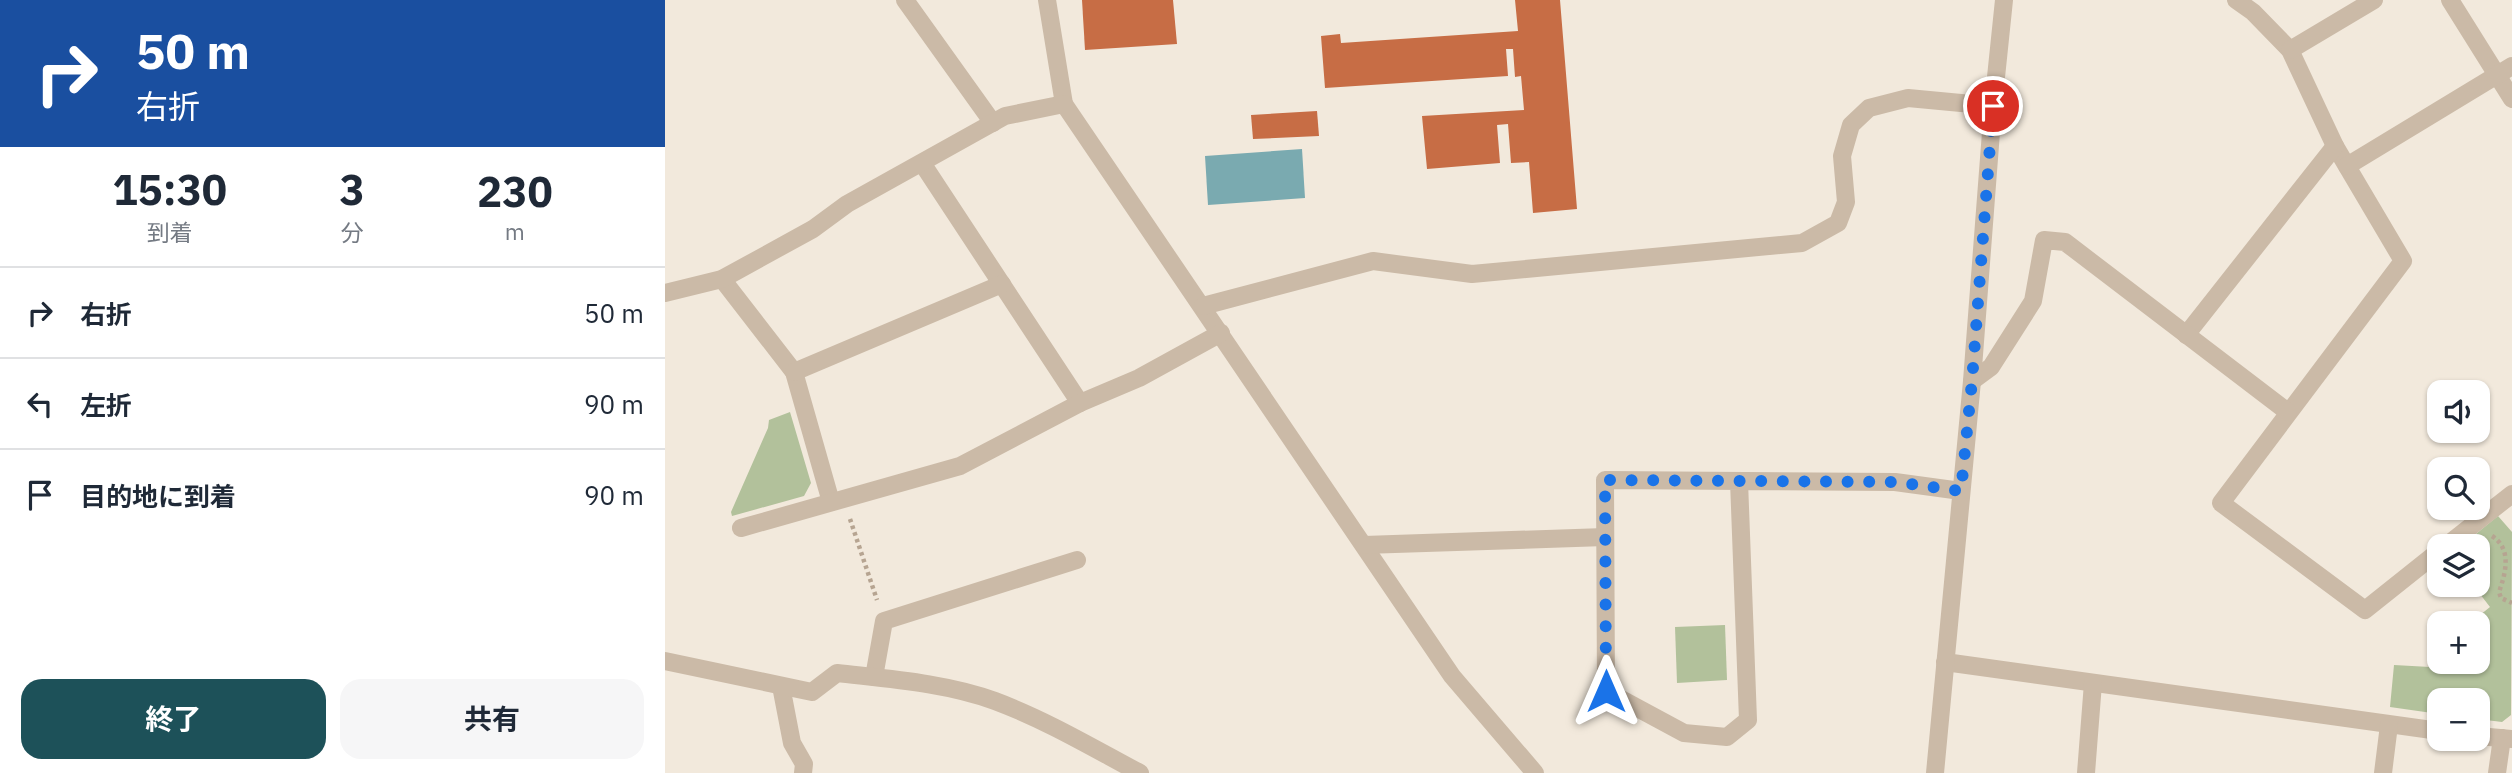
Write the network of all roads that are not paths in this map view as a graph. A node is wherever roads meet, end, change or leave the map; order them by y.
1 (905, 0) edge
2 (1047, 0) edge
3 (2004, 0) edge
4 (2236, 0) edge
5 (2374, 0) edge
6 (2451, 0) edge
7 (2290, 50) junction
8 (2505, 71) edge
9 (2512, 99) edge
10 (1064, 104) junction
11 (1993, 106) junction
12 (993, 123) junction
13 (2335, 146) junction
14 (922, 163) junction
15 (2347, 166) junction
16 (722, 279) junction
17 (1002, 284) junction
18 (665, 293) edge
19 (1203, 306) junction
20 (1221, 333) junction
21 (2186, 335) junction
22 (794, 373) junction
23 (1972, 381) junction
24 (1080, 402) junction
25 (2288, 412) junction
26 (1739, 481) junction
27 (1961, 491) junction
28 (2512, 494) edge
29 (838, 500) junction
30 (741, 528) dead end
31 (2461, 534) edge
32 (1605, 537) junction
33 (1364, 545) junction
34 (1077, 561) dead end
35 (2427, 561) edge
36 (665, 662) edge
37 (1945, 662) junction
38 (874, 677) junction
39 (2093, 683) junction
40 (781, 686) junction
41 (2389, 725) junction
42 (2427, 730) edge
43 (2507, 739) edge
44 (803, 773) edge
45 (1140, 773) edge
46 (1535, 773) edge
47 (1935, 773) edge
48 (2086, 773) edge
49 (2383, 773) edge
50 (2497, 773) edge

1 - 12 street
2 - 10 street
3 - 11 street
4 - 7 street
5 - 7 street
6 - 8 street
7 - 13 street
8 - 9 street
8 - 15 street
10 - 12 street
10 - 19 street
11 - 19 street
11 - 23 street
12 - 14 street
13 - 15 street
13 - 21 street
14 - 16 street
14 - 17 street
15 - 25 street
16 - 18 street
16 - 22 street
17 - 22 street
17 - 24 street
19 - 20 street
20 - 24 street
20 - 33 street
21 - 23 street
21 - 25 street
22 - 29 street
23 - 27 street
24 - 29 street
25 - 35 street
26 - 27 street
26 - 32 street
26 - 32 street
27 - 37 street
28 - 31 street
29 - 30 street
32 - 33 street
33 - 46 street
34 - 38 street
36 - 40 street
37 - 39 street
37 - 47 street
38 - 40 street
38 - 45 street
39 - 41 street
39 - 48 street
40 - 44 street
41 - 42 street
41 - 49 street
43 - 50 street

